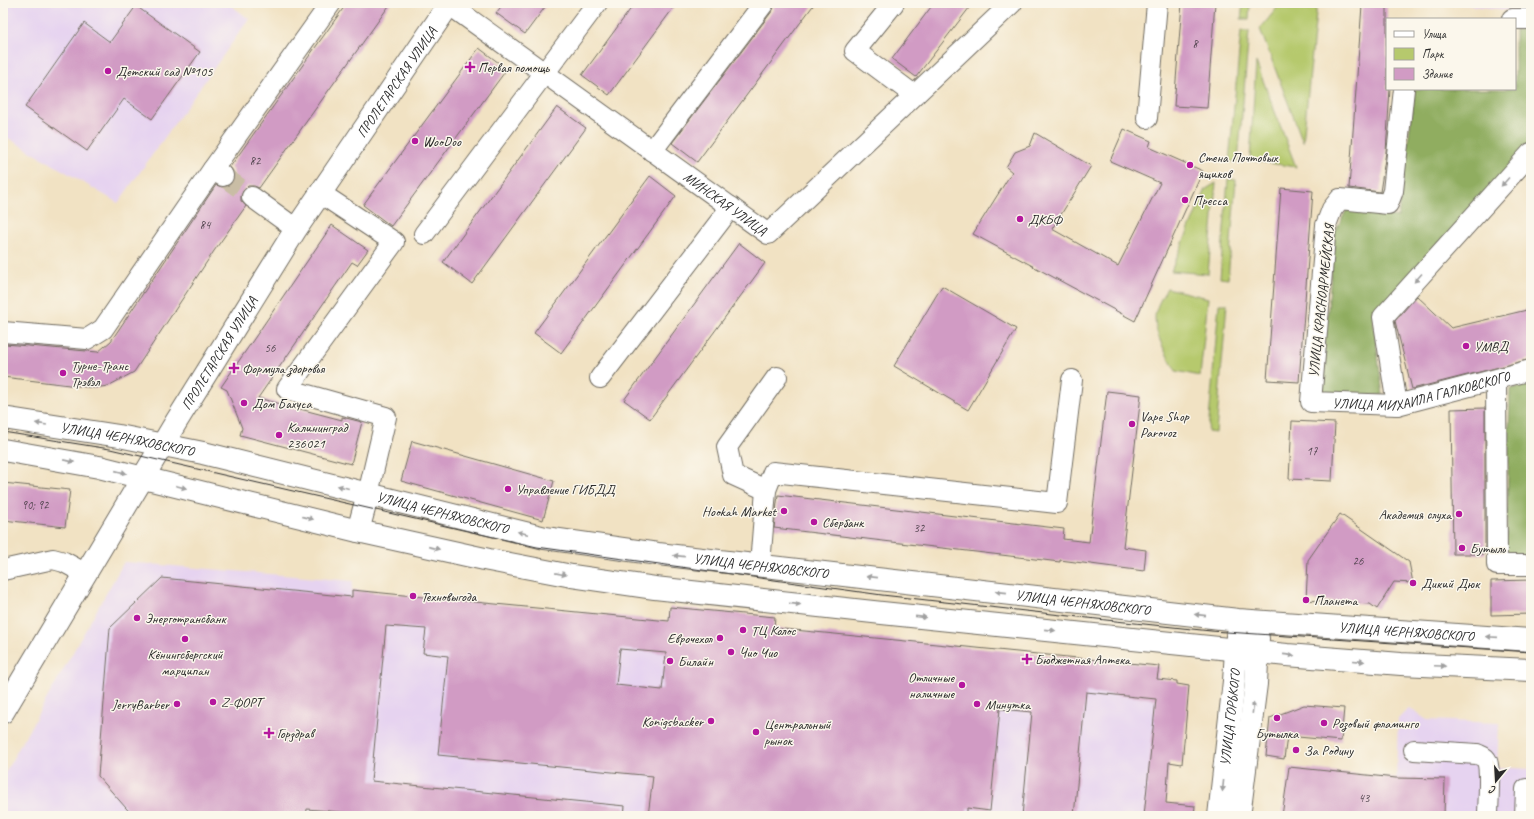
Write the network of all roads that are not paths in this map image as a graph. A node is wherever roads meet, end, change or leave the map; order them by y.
1 (331, 3) edge
2 (449, 3) edge
3 (597, 3) edge
4 (764, 3) edge
5 (894, 3) edge
6 (1012, 3) edge
7 (1157, 3) edge
8 (544, 73) junction
9 (1404, 90) edge
10 (914, 95) junction
11 (1148, 118) dead end
12 (652, 151) junction
13 (1531, 153) edge
14 (320, 194) junction
15 (252, 197) tunnel mouth
16 (731, 207) junction
17 (296, 229) junction
18 (424, 234) dead end
19 (3, 332) edge
20 (1531, 370) edge
21 (777, 377) dead end
22 (600, 378) dead end
23 (1072, 380) dead end
24 (1496, 380) junction
25 (1311, 402) joint
26 (1397, 405) junction
27 (3, 418) edge
28 (163, 444) junction
29 (3, 450) edge
30 (144, 478) junction
31 (766, 490) junction
32 (368, 494) junction
33 (358, 531) junction
34 (760, 565) junction
35 (1531, 565) edge
36 (3, 570) edge
37 (86, 574) junction
38 (1249, 620) junction
39 (1531, 640) edge
40 (1247, 651) junction
41 (1531, 670) edge
42 (3, 712) edge
43 (1414, 750) dead end
44 (1526, 789) dead end
45 (1219, 816) edge
46 (1239, 816) edge
47 (1488, 816) edge
48 (1525, 816) edge

1 - 19 street
2 - 8 street, МИНСКАЯ УЛИЦА
2 - 14 main road, ПРОЛЕТАРСКАЯ УЛИЦА
3 - 8 street
4 - 12 street
5 - 10 street
6 - 10 street, МИНСКАЯ УЛИЦА
7 - 11 street
8 - 12 street, МИНСКАЯ УЛИЦА
8 - 18 street
9 - 25 street, УЛИЦА КРАСНОАРМЕЙСКАЯ
10 - 16 street, МИНСКАЯ УЛИЦА
12 - 16 street, МИНСКАЯ УЛИЦА
13 -> 26 street
14 - 17 main road, ПРОЛЕТАРСКАЯ УЛИЦА
14 - 32 street
15 - 17 street
16 - 22 street
17 - 28 main road, ПРОЛЕТАРСКАЯ УЛИЦА
20 - 24 street, УЛИЦА МИХАИЛА ГАЛКОВСКОГО
21 - 31 street
23 - 31 street
24 - 26 street, УЛИЦА МИХАИЛА ГАЛКОВСКОГО
24 - 35 street
25 - 26 street, УЛИЦА МИХАИЛА ГАЛКОВСКОГО
28 -> 27 main road, УЛИЦА ЧЕРНЯХОВСКОГО
28 - 30 main road, ПРОЛЕТАРСКАЯ УЛИЦА
32 -> 28 main road, УЛИЦА ЧЕРНЯХОВСКОГО
29 -> 30 main road
30 -> 33 main road
30 - 37 main road, ПРОЛЕТАРСКАЯ УЛИЦА
31 - 34 street
32 - 33 main road
34 -> 32 main road, УЛИЦА ЧЕРНЯХОВСКОГО
33 -> 40 main road
38 -> 34 main road, УЛИЦА ЧЕРНЯХОВСКОГО
36 - 37 street
37 - 42 main road, ПРОЛЕТАРСКАЯ УЛИЦА
39 -> 38 main road, УЛИЦА ЧЕРНЯХОВСКОГО
38 - 40 main road, УЛИЦА ГОРЬКОГО
40 -> 41 main road
40 -> 45 main road, УЛИЦА ГОРЬКОГО
46 -> 40 main road, УЛИЦА ГОРЬКОГО
43 - 47 street
44 - 48 street

